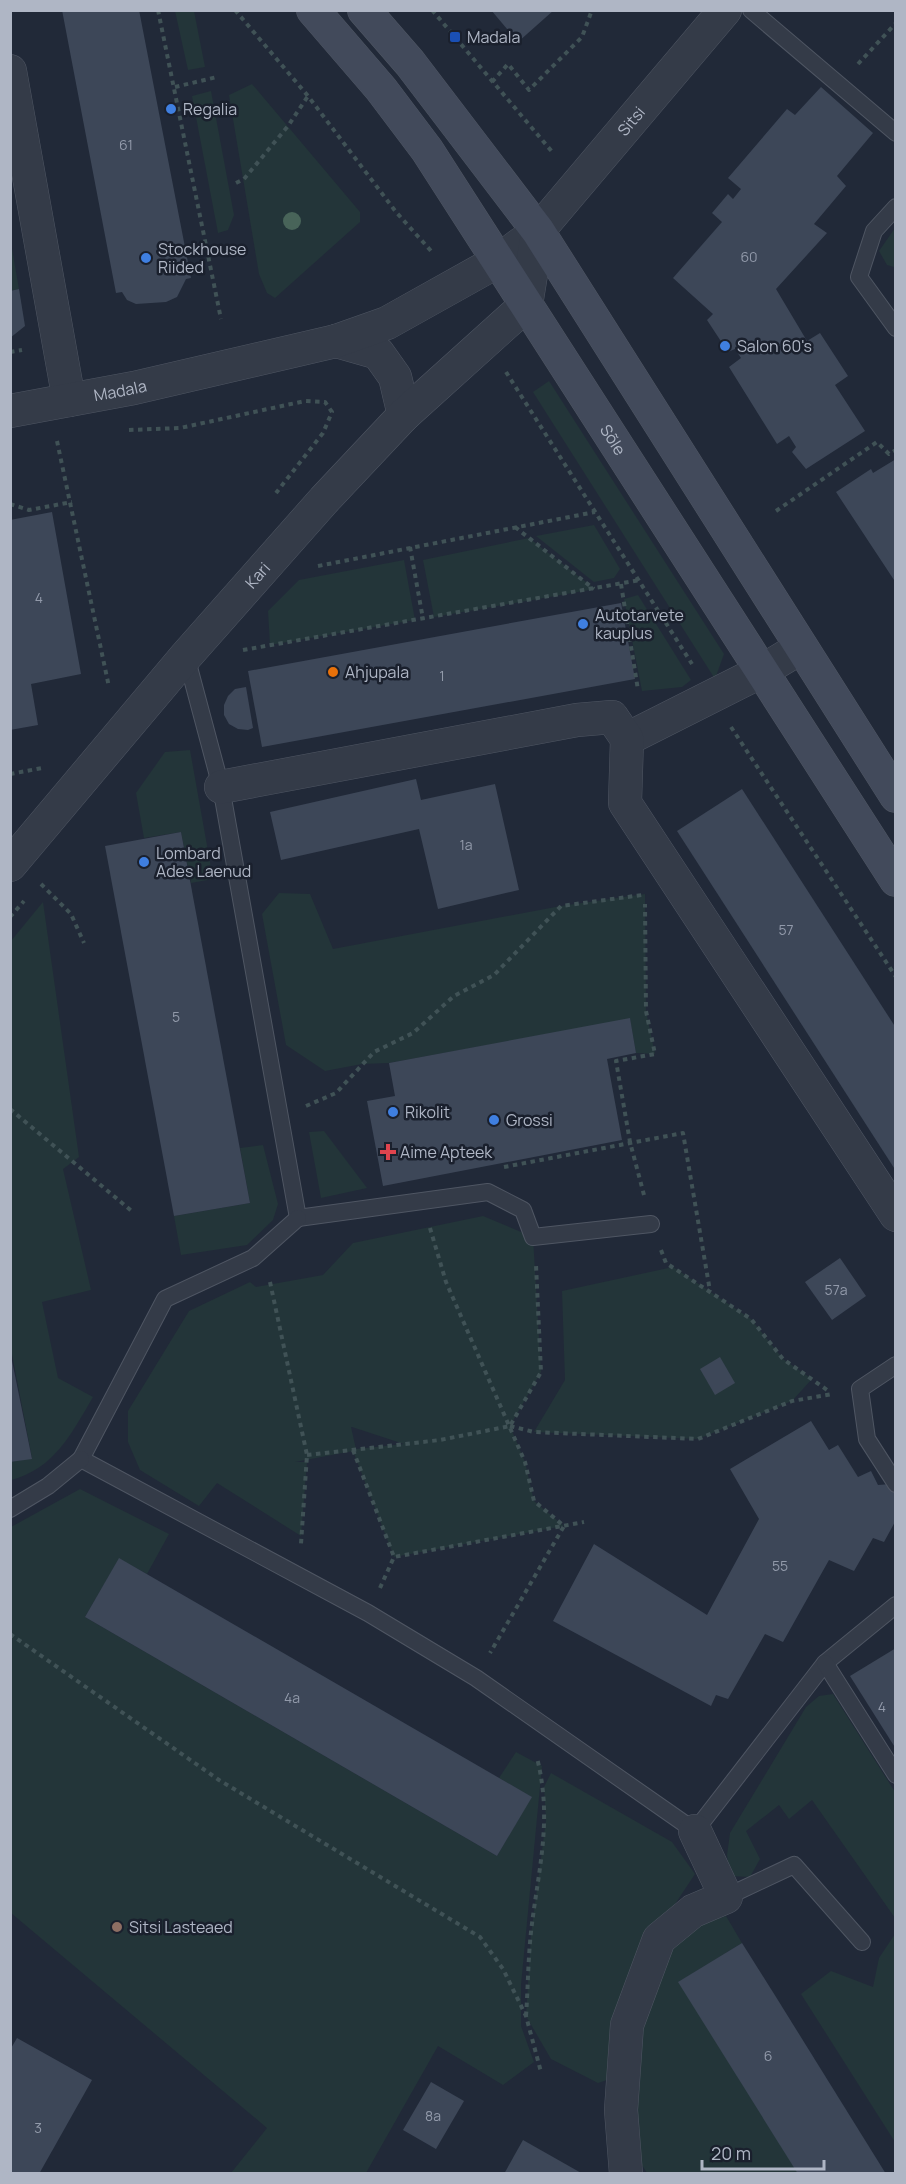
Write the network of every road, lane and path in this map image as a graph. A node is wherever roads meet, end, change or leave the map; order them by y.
1 (158, 10) edge
2 (235, 10) edge
3 (313, 10) edge
4 (364, 10) edge
5 (432, 10) edge
6 (592, 10) edge
7 (725, 10) edge
8 (751, 10) edge
9 (896, 23) edge
10 (10, 71) edge
11 (217, 77) dead end
12 (492, 82) junction
13 (839, 84) junction
14 (175, 87) junction
15 (308, 96) junction
16 (896, 133) edge
17 (555, 156) dead end
18 (236, 183) dead end
19 (896, 207) edge
20 (538, 231) junction
21 (432, 252) dead end
22 (498, 261) junction
23 (526, 305) junction
24 (221, 319) dead end
25 (896, 328) edge
26 (336, 341) junction
27 (69, 400) junction
28 (10, 411) edge
29 (332, 412) dead end
30 (404, 415) junction
31 (119, 430) dead end
32 (67, 439) dead end
33 (57, 441) junction
34 (48, 443) dead end
35 (896, 450) edge
36 (72, 502) junction
37 (10, 504) edge
38 (776, 511) dead end
39 (595, 512) dead end
40 (515, 527) junction
41 (410, 547) junction
42 (317, 566) dead end
43 (640, 580) dead end
44 (621, 584) junction
45 (595, 589) junction
46 (423, 619) junction
47 (800, 648) junction
48 (236, 651) dead end
49 (186, 656) junction
50 (762, 671) junction
51 (115, 693) dead end
52 (636, 734) junction
53 (44, 768) dead end
54 (10, 774) edge
55 (221, 787) junction
56 (896, 796) edge
57 (10, 865) edge
58 (896, 880) edge
59 (39, 882) dead end
60 (84, 943) dead end
61 (10, 1109) edge
62 (280, 1118) junction
63 (630, 1142) junction
64 (496, 1168) dead end
65 (422, 1201) junction
66 (134, 1213) dead end
67 (896, 1215) edge
68 (298, 1218) junction
69 (651, 1224) junction
70 (533, 1237) junction
71 (253, 1258) junction
72 (710, 1292) junction
73 (896, 1365) edge
74 (860, 1389) junction
75 (833, 1394) junction
76 (510, 1426) junction
77 (353, 1450) junction
78 (307, 1455) junction
79 (81, 1459) junction
80 (896, 1484) edge
81 (10, 1509) edge
82 (584, 1522) dead end
83 (564, 1526) junction
84 (394, 1557) junction
85 (298, 1577) junction
86 (896, 1605) edge
87 (368, 1613) junction
88 (10, 1634) edge
89 (825, 1663) junction
90 (476, 1678) junction
91 (525, 1712) junction
92 (896, 1775) edge
93 (694, 1831) junction
94 (726, 1896) junction
95 (862, 1942) dead end
96 (526, 2016) junction
97 (541, 2072) dead end
98 (626, 2174) edge

1 - 14 path
2 - 15 path
3 - 22 main road, Sõle
4 - 20 main road
5 - 12 path
6 - 12 path
7 - 20 street, Sitsi
8 - 13 lane
9 - 13 path
10 - 27 street
11 - 14 path
12 - 17 path
13 - 16 lane
14 - 24 path
15 - 18 path
15 - 21 path
19 - 25 lane
20 - 22 street, Madala
20 - 23 street
20 - 47 main road
22 - 23 main road, Sõle
22 - 26 street, Madala
23 - 30 street, Kari
23 - 50 main road, Sõle
26 - 27 street, Madala
26 - 30 street, Madala
27 - 28 street, Madala
29 - 31 path
30 - 49 street, Kari
32 - 33 path
33 - 34 path
33 - 36 path
35 - 38 path
36 - 37 path
36 - 51 path
39 - 40 path
40 - 41 path
40 - 45 path
41 - 42 path
41 - 46 path
43 - 44 path
44 - 45 path
44 - 52 path
45 - 46 path
46 - 48 path
47 - 50 street
47 - 56 main road
49 - 55 lane
49 - 57 street, Kari
50 - 52 street
50 - 58 main road, Sõle
52 - 55 street
52 - 67 street
53 - 54 path
55 - 62 lane
59 - 60 path
61 - 66 path
62 - 63 path
62 - 68 lane
63 - 64 path
63 - 69 path
63 - 72 path
65 - 68 lane
65 - 70 lane
65 - 76 path
68 - 71 lane
69 - 70 lane
69 - 72 path
70 - 76 path
71 - 78 path
71 - 79 lane
72 - 75 path
73 - 74 lane
74 - 75 path
74 - 80 lane
75 - 76 path
76 - 77 path
76 - 83 path
77 - 78 path
77 - 84 path
78 - 85 path
79 - 81 lane
79 - 85 lane
82 - 83 path
83 - 84 path
83 - 90 path
84 - 87 path
85 - 87 lane
86 - 89 lane
87 - 90 lane
88 - 96 path
89 - 92 lane
89 - 93 lane
90 - 91 lane
91 - 93 lane
91 - 96 path
93 - 94 street
94 - 95 lane
94 - 98 street
96 - 97 path

